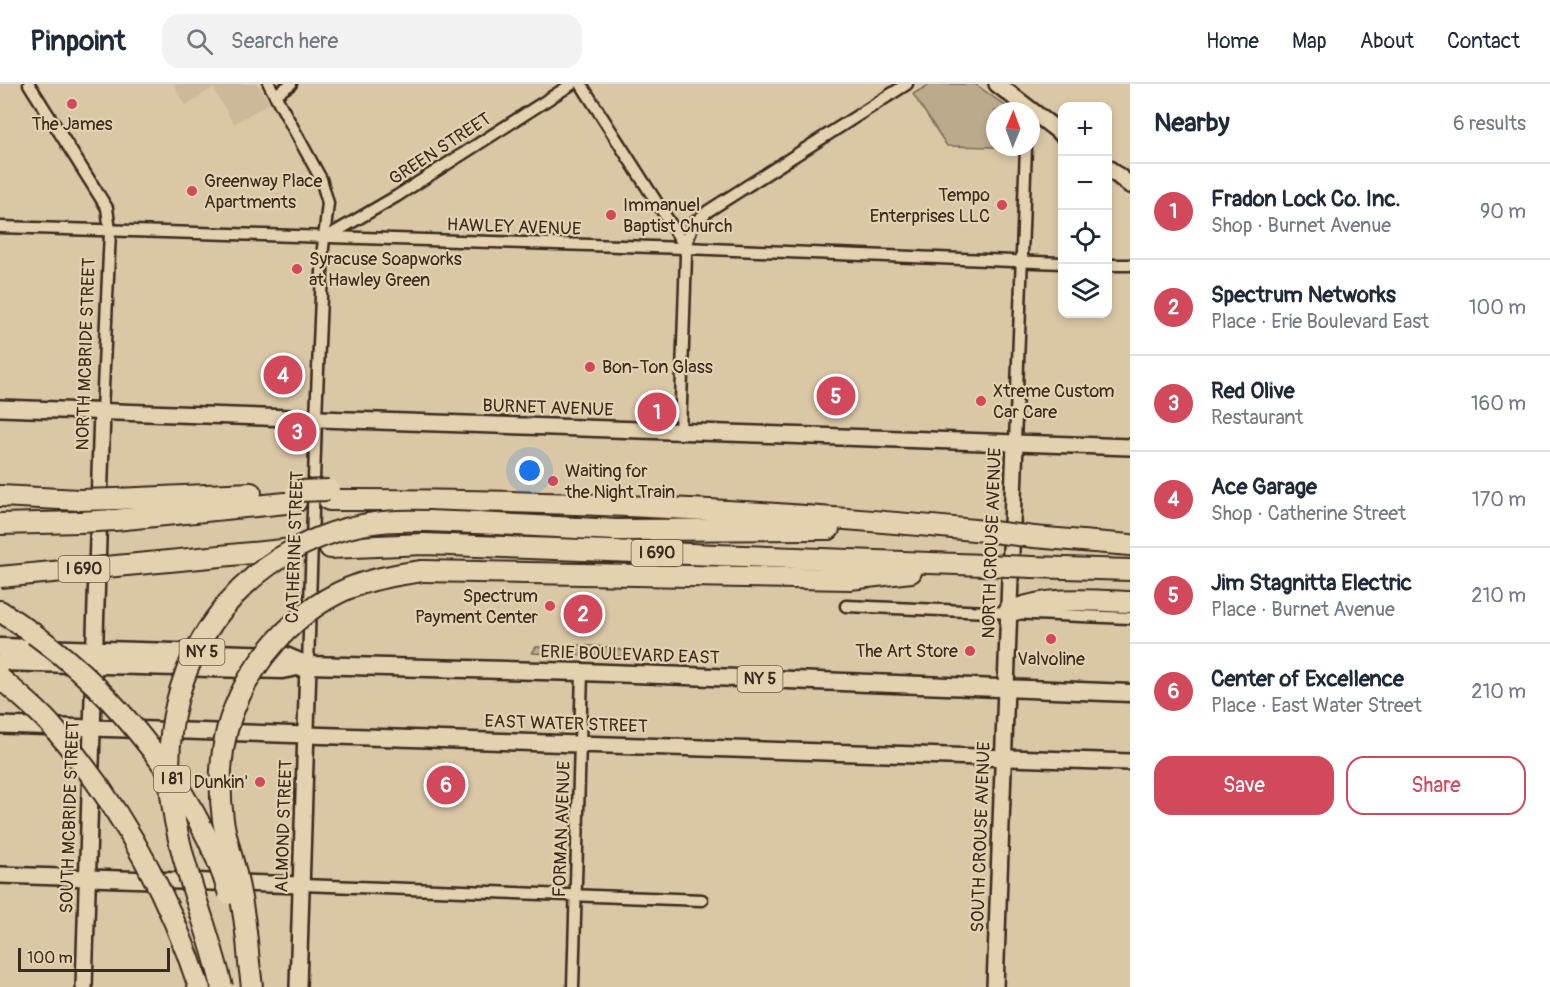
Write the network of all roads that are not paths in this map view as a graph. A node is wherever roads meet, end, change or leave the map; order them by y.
1 (28, 84) edge
2 (269, 84) edge
3 (291, 84) edge
4 (572, 84) edge
5 (581, 84) edge
6 (907, 84) edge
7 (997, 84) edge
8 (275, 95) junction
9 (1019, 102) edge
10 (1040, 118) edge
11 (1058, 131) edge
12 (1026, 156) edge
13 (1112, 172) edge
14 (1130, 185) edge
15 (0, 227) edge
16 (110, 231) junction
17 (325, 238) junction
18 (685, 248) junction
19 (1021, 262) junction
20 (1058, 263) edge
21 (1112, 265) edge
22 (1130, 265) edge
23 (0, 408) edge
24 (102, 411) junction
25 (316, 418) junction
26 (680, 432) junction
27 (1014, 443) junction
28 (1130, 447) edge
29 (0, 496) edge
30 (296, 496) junction
31 (0, 524) edge
32 (985, 531) junction
33 (1130, 545) edge
34 (984, 565) junction
35 (1130, 570) edge
36 (0, 577) edge
37 (1130, 602) edge
38 (846, 606) dead end
39 (0, 611) edge
40 (1009, 612) junction
41 (1130, 618) edge
42 (0, 646) edge
43 (94, 657) junction
44 (0, 662) edge
45 (308, 665) junction
46 (582, 672) junction
47 (0, 678) edge
48 (1006, 688) junction
49 (1130, 693) edge
50 (0, 724) edge
51 (92, 728) junction
52 (306, 736) junction
53 (581, 744) junction
54 (1003, 758) junction
55 (1130, 762) edge
56 (0, 875) edge
57 (88, 878) junction
58 (302, 885) junction
59 (577, 896) junction
60 (702, 900) dead end
61 (249, 963) junction
62 (84, 987) edge
63 (199, 987) edge
64 (222, 987) edge
65 (252, 987) edge
66 (298, 987) edge
67 (573, 987) edge
68 (995, 987) edge

1 - 16 street, NORTH MCBRIDE STREET
2 - 8 street, CATHERINE STREET
3 - 8 street
4 - 17 street, GREEN STREET
5 - 18 street
6 - 18 street
7 - 9 street
8 - 17 street, CATHERINE STREET
10 - 11 street
12 - 19 street, NORTH CROUSE AVENUE
13 - 14 street
15 - 16 street, HAWLEY AVENUE
16 - 17 street, HAWLEY AVENUE
16 - 24 street, NORTH MCBRIDE STREET
17 - 18 street, HAWLEY AVENUE
17 - 25 street, CATHERINE STREET
18 - 19 street, HAWLEY AVENUE
18 - 26 street
19 - 20 street, HAWLEY AVENUE
19 - 27 street, NORTH CROUSE AVENUE
21 - 22 street
23 - 24 street, BURNET AVENUE
24 - 25 street, BURNET AVENUE
24 - 43 street, NORTH MCBRIDE STREET
25 - 26 street, BURNET AVENUE
25 - 45 street, CATHERINE STREET
26 - 27 street, BURNET AVENUE
27 - 28 street, BURNET AVENUE
27 - 40 street, NORTH CROUSE AVENUE
29 - 30 highway, bridge
30 - 31 highway, bridge
30 - 32 highway
32 - 33 highway, bridge
32 - 64 highway, bridge
34 - 35 highway, I 690, bridge
34 - 36 highway, I 690, bridge
34 - 61 highway, bridge
37 - 40 highway
38 - 40 street
39 - 61 highway, I 81, bridge
40 - 41 street
40 - 48 street, NORTH CROUSE AVENUE
42 - 43 main road, ERIE BOULEVARD EAST / NY 5
43 - 44 main road, ERIE BOULEVARD EAST / NY 5
43 - 45 main road, ERIE BOULEVARD EAST / NY 5
43 - 51 street, SOUTH MCBRIDE STREET
45 - 46 main road, ERIE BOULEVARD EAST / NY 5
45 - 52 street, ALMOND STREET
46 - 48 main road, ERIE BOULEVARD EAST / NY 5
46 - 53 street, FORMAN AVENUE
47 - 63 highway, bridge
48 - 49 main road, ERIE BOULEVARD EAST / NY 5
48 - 54 street, SOUTH CROUSE AVENUE
50 - 51 street, EAST WATER STREET
51 - 52 street, EAST WATER STREET
51 - 57 street, SOUTH MCBRIDE STREET
52 - 53 street, EAST WATER STREET
52 - 58 street, ALMOND STREET
53 - 54 street, EAST WATER STREET
53 - 59 street, FORMAN AVENUE
54 - 55 street, EAST WATER STREET
54 - 68 street, SOUTH CROUSE AVENUE
56 - 57 street
57 - 58 street
57 - 62 street, SOUTH MCBRIDE STREET
58 - 59 street
58 - 66 street, ALMOND STREET
59 - 60 street
59 - 67 street, FORMAN AVENUE
61 - 65 highway, I 81

